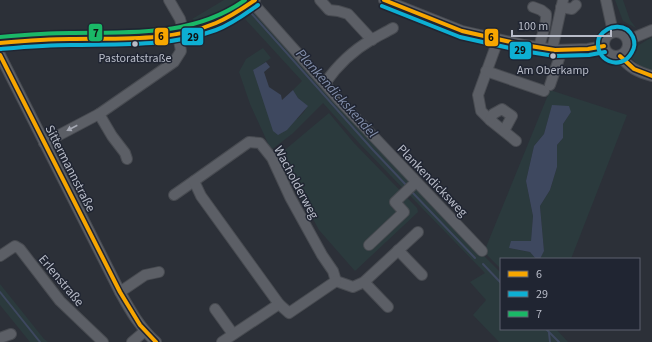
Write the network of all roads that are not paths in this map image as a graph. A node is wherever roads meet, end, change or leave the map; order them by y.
1 (169, 0) edge
2 (320, 0) edge
3 (384, 0) edge
4 (606, 0) edge
5 (254, 1) edge
6 (562, 3) edge
7 (407, 5) edge
8 (576, 5) dead end
9 (533, 7) dead end
10 (393, 28) dead end
11 (652, 30) edge
12 (613, 32) junction
13 (181, 34) junction
14 (372, 40) junction
15 (498, 40) junction
16 (628, 40) junction
17 (0, 43) edge
18 (604, 46) junction
19 (539, 48) junction
20 (557, 50) junction
21 (0, 55) edge
22 (620, 56) junction
23 (486, 71) junction
24 (652, 76) edge
25 (325, 83) junction
26 (99, 114) junction
27 (490, 120) junction
28 (504, 131) junction
29 (516, 141) dead end
30 (44, 143) junction
31 (127, 159) dead end
32 (194, 182) junction
33 (416, 182) junction
34 (174, 195) dead end
35 (418, 232) dead end
36 (369, 245) dead end
37 (398, 250) junction
38 (482, 251) dead end
39 (0, 256) edge
40 (158, 272) dead end
41 (422, 275) dead end
42 (336, 281) junction
43 (364, 282) junction
44 (120, 292) junction
45 (279, 304) junction
46 (388, 307) dead end
47 (215, 309) dead end
48 (145, 331) junction
49 (11, 334) dead end
50 (233, 334) junction
51 (0, 338) edge
52 (103, 342) edge
53 (132, 342) edge
54 (156, 342) edge
55 (222, 342) edge

1 - 13 street
2 - 14 street
3 - 7 street
4 - 12 street
5 - 13 street
5 - 25 street, Plankendicksweg
6 - 8 street
6 - 20 street
7 - 15 street
9 - 19 street
10 - 14 street
11 - 16 street
12 - 16 street
12 - 18 street
13 - 17 street
13 - 26 street
14 - 25 street
15 - 19 street
15 - 23 street
16 - 22 street
18 - 20 street
18 - 22 street
19 - 20 street
20 - 23 street
21 - 30 street, Sittermannstraße
22 - 24 street
23 - 27 street
25 - 33 street, Plankendicksweg
26 -> 30 street
26 - 31 street
27 - 28 street
27 - 28 street
28 - 29 street
30 - 44 street, Sittermannstraße
32 - 34 street, Wacholderweg
32 - 42 street, Wacholderweg
32 - 45 street
33 - 36 street
33 - 38 street, Plankendicksweg
35 - 37 street
37 - 41 street
37 - 43 street
39 - 52 street, Erlenstraße
40 - 44 street
42 - 43 street
42 - 45 street
43 - 46 street
44 - 48 street, Sittermannstraße
45 - 50 street
47 - 50 street
48 - 53 street
48 - 54 street, Sittermannstraße
49 - 51 street
50 - 55 street

